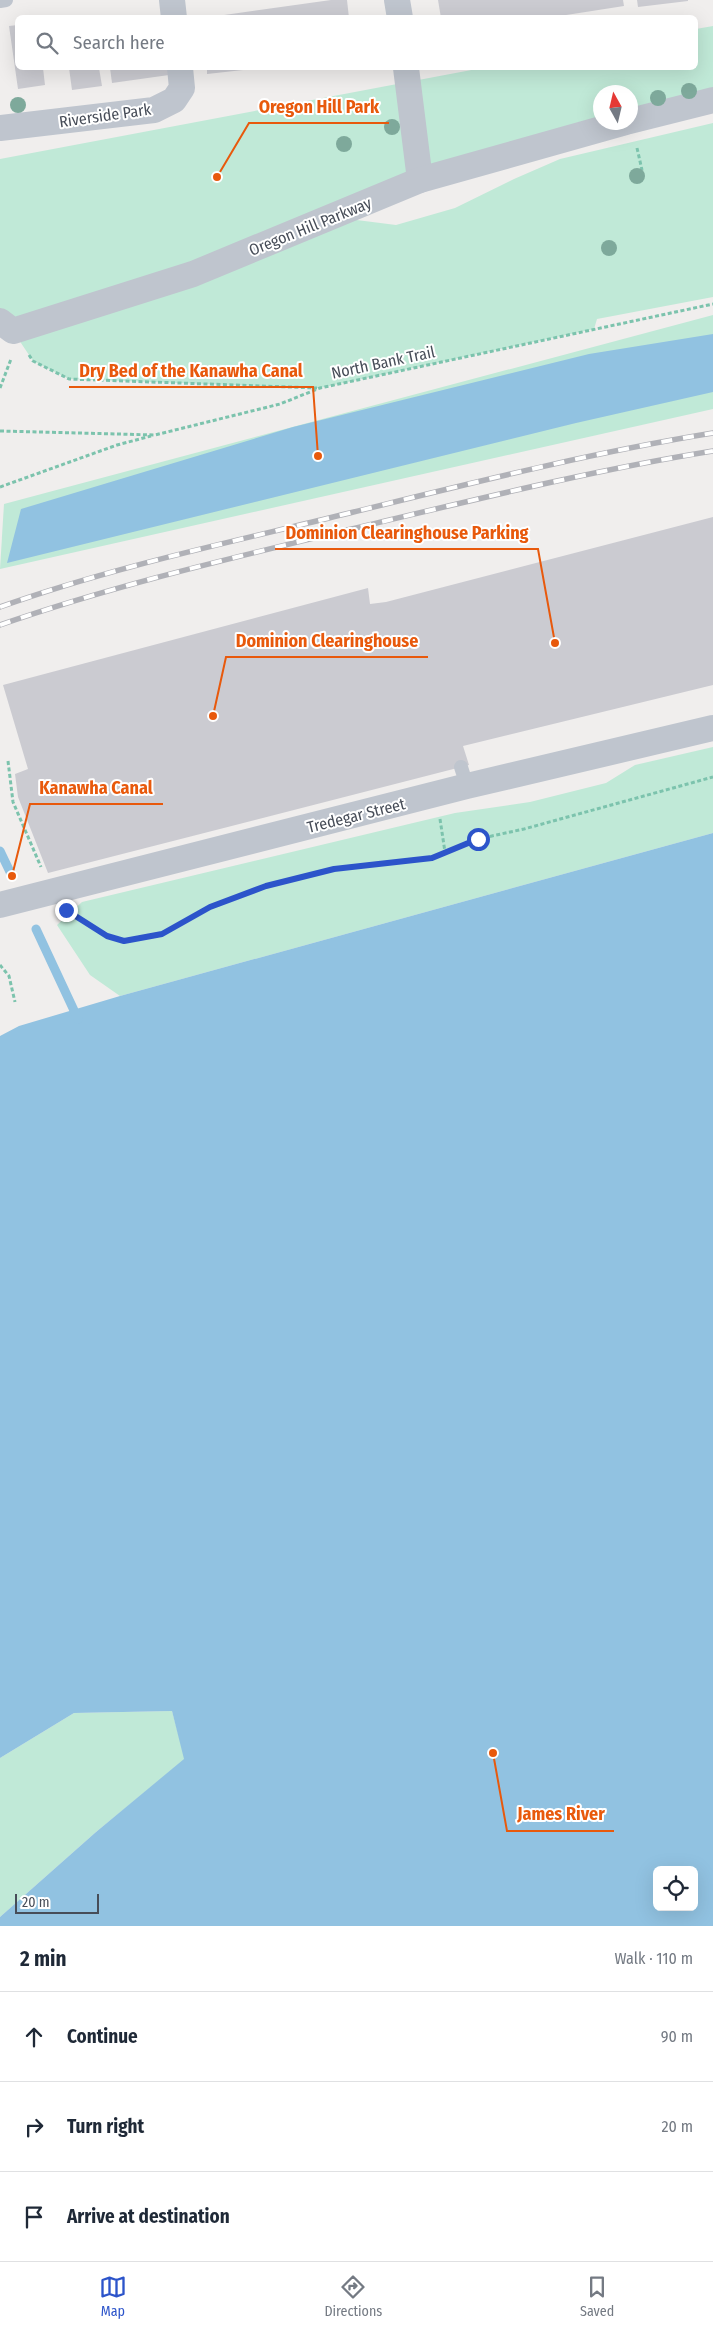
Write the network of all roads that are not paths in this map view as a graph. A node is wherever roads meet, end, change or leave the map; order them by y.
1 (6, 0) edge
2 (172, 0) edge
3 (397, 0) edge
4 (0, 1) edge
5 (174, 15) edge
6 (400, 15) edge
7 (180, 70) edge
8 (406, 70) edge
9 (713, 100) edge
10 (638, 125) edge
11 (0, 128) edge
12 (622, 130) edge
13 (420, 180) junction
14 (6, 326) edge
15 (713, 728) edge
16 (0, 905) edge

1 - 4 lane
2 - 5 street
3 - 6 street
7 - 11 street, Riverside Park
8 - 13 street
9 - 10 street, Oregon Hill Parkway
12 - 13 street, Oregon Hill Parkway
13 - 14 street, Oregon Hill Parkway
15 - 16 street, Tredegar Street

